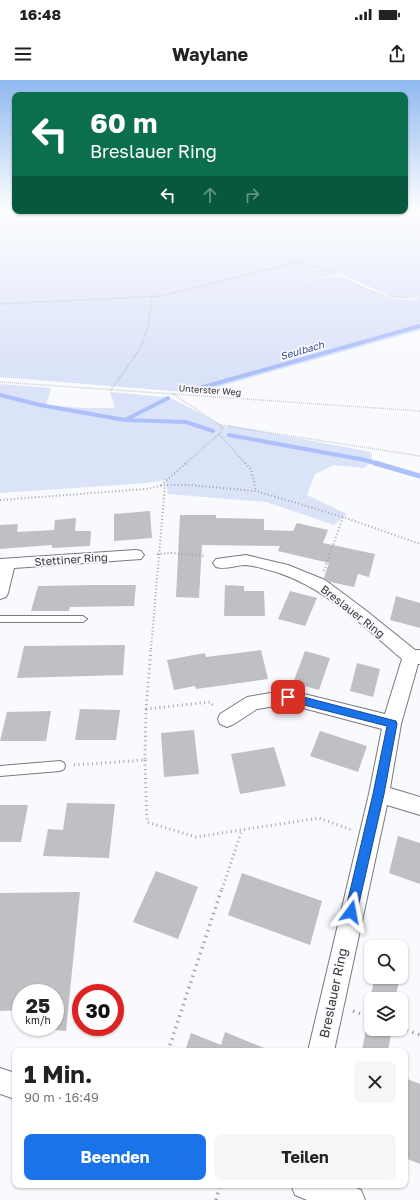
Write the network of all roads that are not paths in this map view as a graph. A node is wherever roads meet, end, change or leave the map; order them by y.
1 (136, 555) road end
2 (221, 563) road end
3 (3, 564) edge
4 (0, 593) edge
5 (83, 619) dead end
6 (0, 620) edge
7 (415, 657) edge
8 (227, 719) road end
9 (392, 724) junction
10 (60, 766) road end
11 (0, 771) edge
12 (378, 794) junction
13 (420, 806) edge
14 (322, 1048) edge
15 (0, 1081) edge
16 (12, 1085) edge
17 (314, 1188) edge
18 (350, 1200) edge

1 - 3 street, Stettiner Ring
2 - 7 street, Breslauer Ring
3 - 4 street, Stettiner Ring
5 - 6 lane
7 - 9 street, Breslauer Ring
8 - 9 street
9 - 12 street, Breslauer Ring
10 - 11 lane
12 - 13 street
12 - 14 street, Breslauer Ring
15 - 16 street
17 - 18 street

